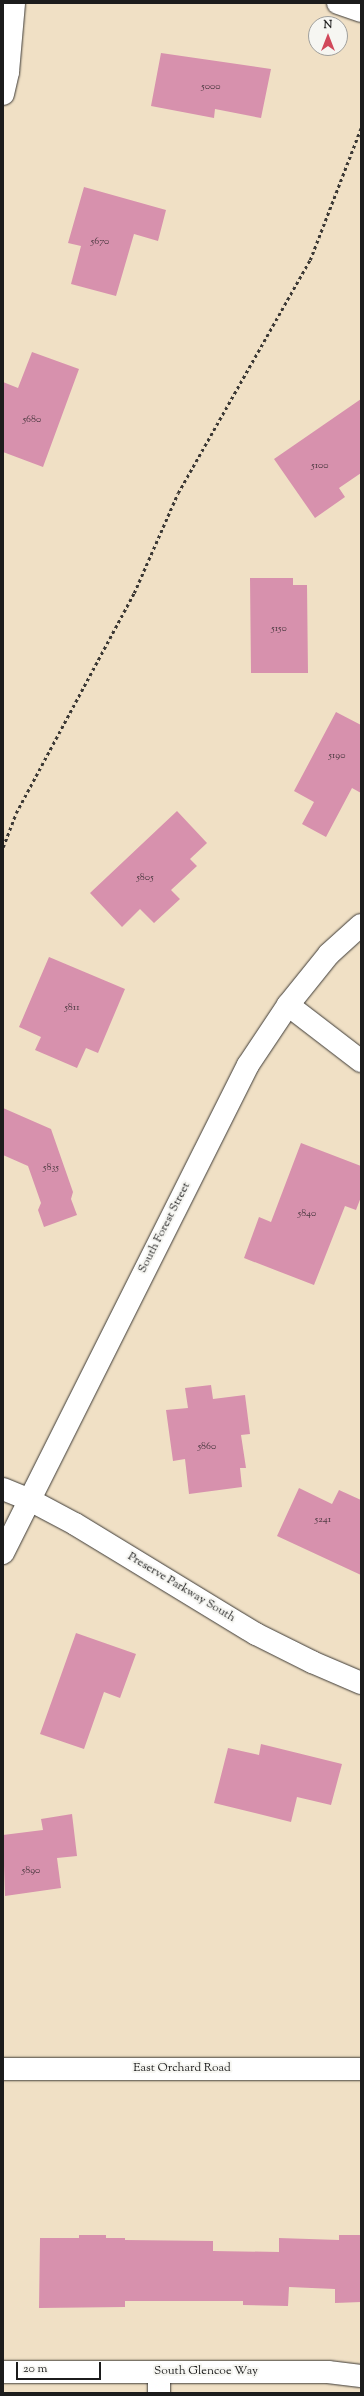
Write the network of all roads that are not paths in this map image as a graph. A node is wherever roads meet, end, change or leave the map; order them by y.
1 (14, 3) edge
2 (338, 3) edge
3 (361, 11) edge
4 (3, 94) edge
5 (361, 925) edge
6 (288, 1005) junction
7 (361, 1061) edge
8 (3, 1489) edge
9 (28, 1499) junction
10 (3, 1553) edge
11 (361, 1683) edge
12 (3, 2069) edge
13 (361, 2069) edge
14 (3, 2372) edge
15 (361, 2376) edge
16 (159, 2383) edge

1 - 4 street
2 - 3 street
5 - 6 street, South Forest Street
6 - 7 street
6 - 9 street, South Forest Street
8 - 9 street, Preserve Parkway South
9 - 10 street, South Forest Street
9 - 11 street, Preserve Parkway South
12 - 13 street, East Orchard Road
14 - 16 street, South Glencoe Way
15 - 16 street, South Glencoe Way

